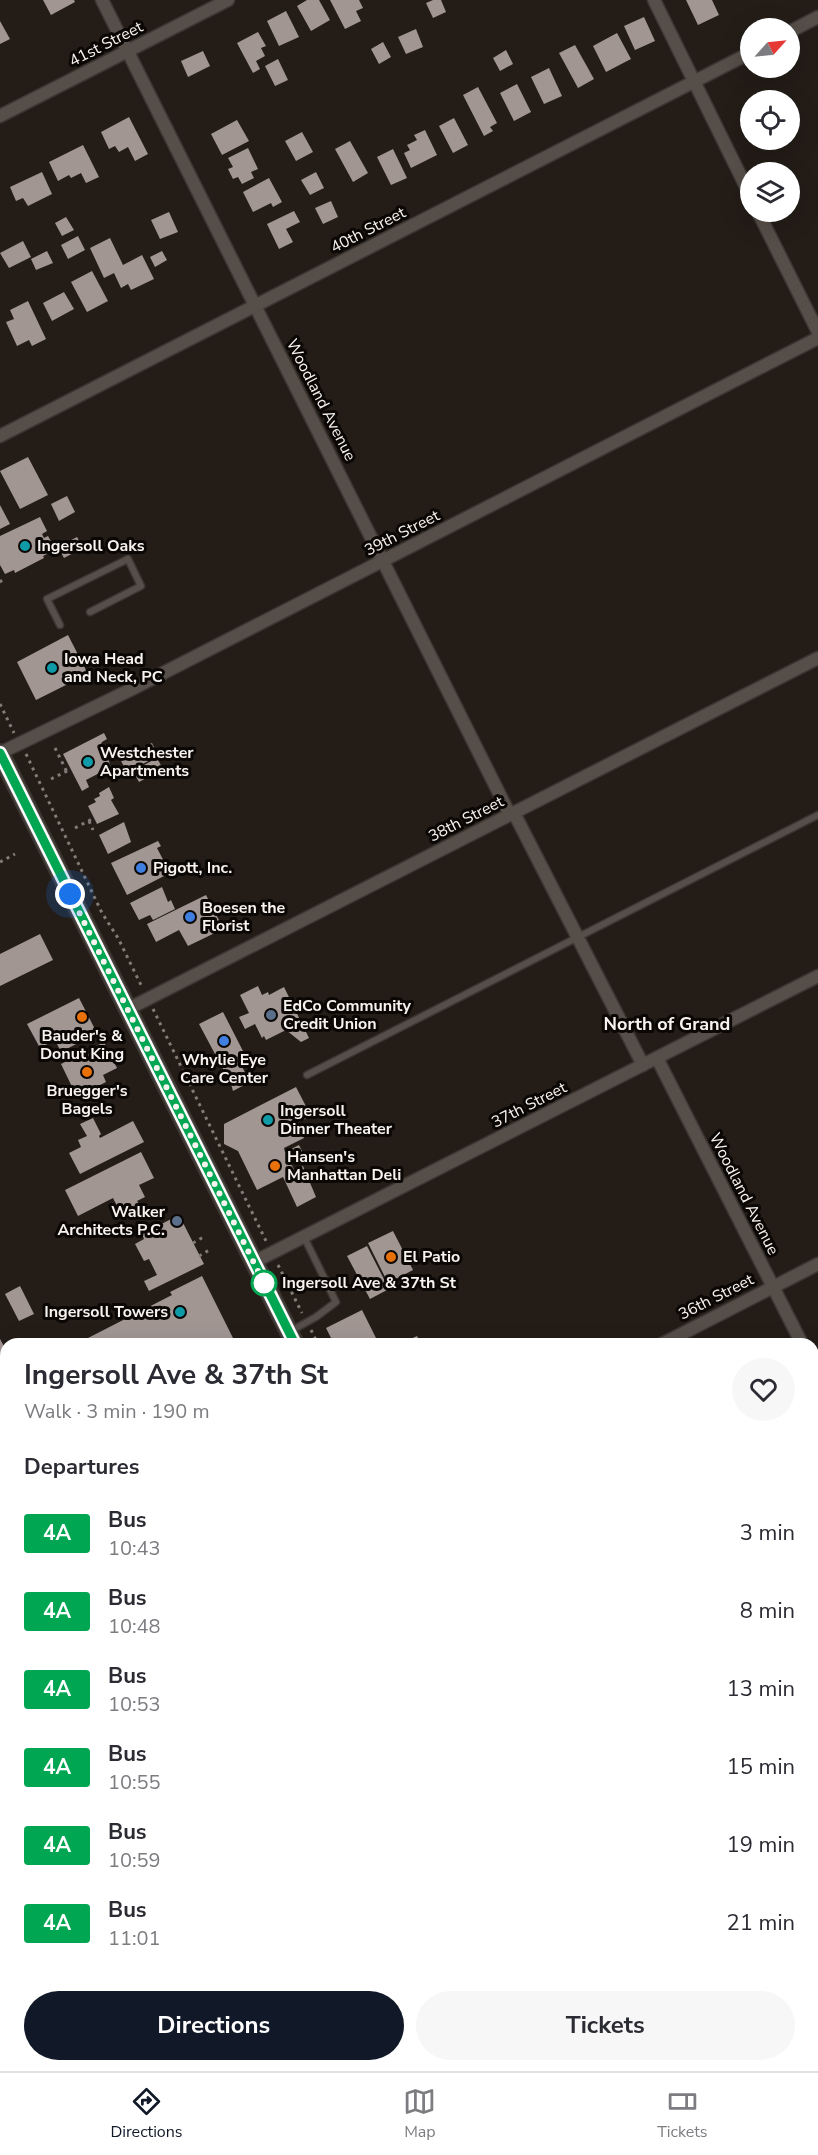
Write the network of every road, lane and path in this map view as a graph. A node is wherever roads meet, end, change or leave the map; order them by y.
1 (102, 0) edge
2 (228, 0) edge
3 (654, 0) edge
4 (818, 17) edge
5 (800, 26) edge
6 (128, 51) junction
7 (740, 58) edge
8 (694, 82) junction
9 (0, 117) edge
10 (740, 175) edge
11 (763, 222) edge
12 (256, 306) junction
13 (818, 332) edge
14 (818, 338) edge
15 (0, 436) edge
16 (383, 561) junction
17 (90, 612) dead end
18 (60, 625) dead end
19 (818, 658) edge
20 (0, 704) edge
21 (14, 733) dead end
22 (55, 748) dead end
23 (24, 752) dead end
24 (0, 753) edge
25 (71, 769) dead end
26 (67, 772) junction
27 (51, 779) dead end
28 (512, 814) junction
29 (818, 815) edge
30 (94, 818) dead end
31 (88, 821) junction
32 (75, 828) dead end
33 (93, 830) dead end
34 (15, 855) dead end
35 (0, 862) edge
36 (578, 937) junction
37 (818, 976) edge
38 (143, 988) dead end
39 (152, 1008) dead end
40 (128, 1010) junction
41 (657, 1058) junction
42 (643, 1065) junction
43 (307, 1075) dead end
44 (205, 1236) dead end
45 (304, 1237) junction
46 (266, 1240) dead end
47 (193, 1243) dead end
48 (211, 1249) dead end
49 (199, 1256) dead end
50 (254, 1262) junction
51 (277, 1264) dead end
52 (818, 1264) edge
53 (772, 1287) junction
54 (306, 1321) junction
55 (292, 1338) edge
56 (315, 1338) edge
57 (674, 1338) edge
58 (799, 1338) edge

1 - 6 street, Woodland Avenue
2 - 6 street, 41st Street
3 - 8 street
4 - 5 street
6 - 9 street, 41st Street
6 - 12 street, Woodland Avenue
7 - 8 street, 40th Street
8 - 10 street
8 - 12 street, 40th Street
11 - 13 street
12 - 15 street, 40th Street
12 - 16 street, Woodland Avenue
14 - 16 street, 39th Street
16 - 24 street, 39th Street
16 - 28 street, Woodland Avenue
17 - 18 lane
19 - 28 street, 38th Street
20 - 21 path
22 - 26 path
23 - 38 path
24 - 40 main road
25 - 26 path
26 - 27 path
28 - 36 street, Woodland Avenue
28 - 40 street, 38th Street
29 - 36 lane
30 - 31 path
31 - 32 path
31 - 33 path
34 - 35 path
36 - 42 street, Woodland Avenue
36 - 43 lane
37 - 41 street, 37th Street
39 - 46 path
40 - 50 main road
41 - 42 street, 37th Street
41 - 53 street, Woodland Avenue
42 - 45 street, 37th Street
44 - 47 path
45 - 50 street, 37th Street
45 - 54 lane
48 - 49 path
50 - 55 main road
51 - 54 path
52 - 53 street, 36th Street
53 - 57 street, 36th Street
53 - 58 street, Woodland Avenue
54 - 55 lane
54 - 56 path

